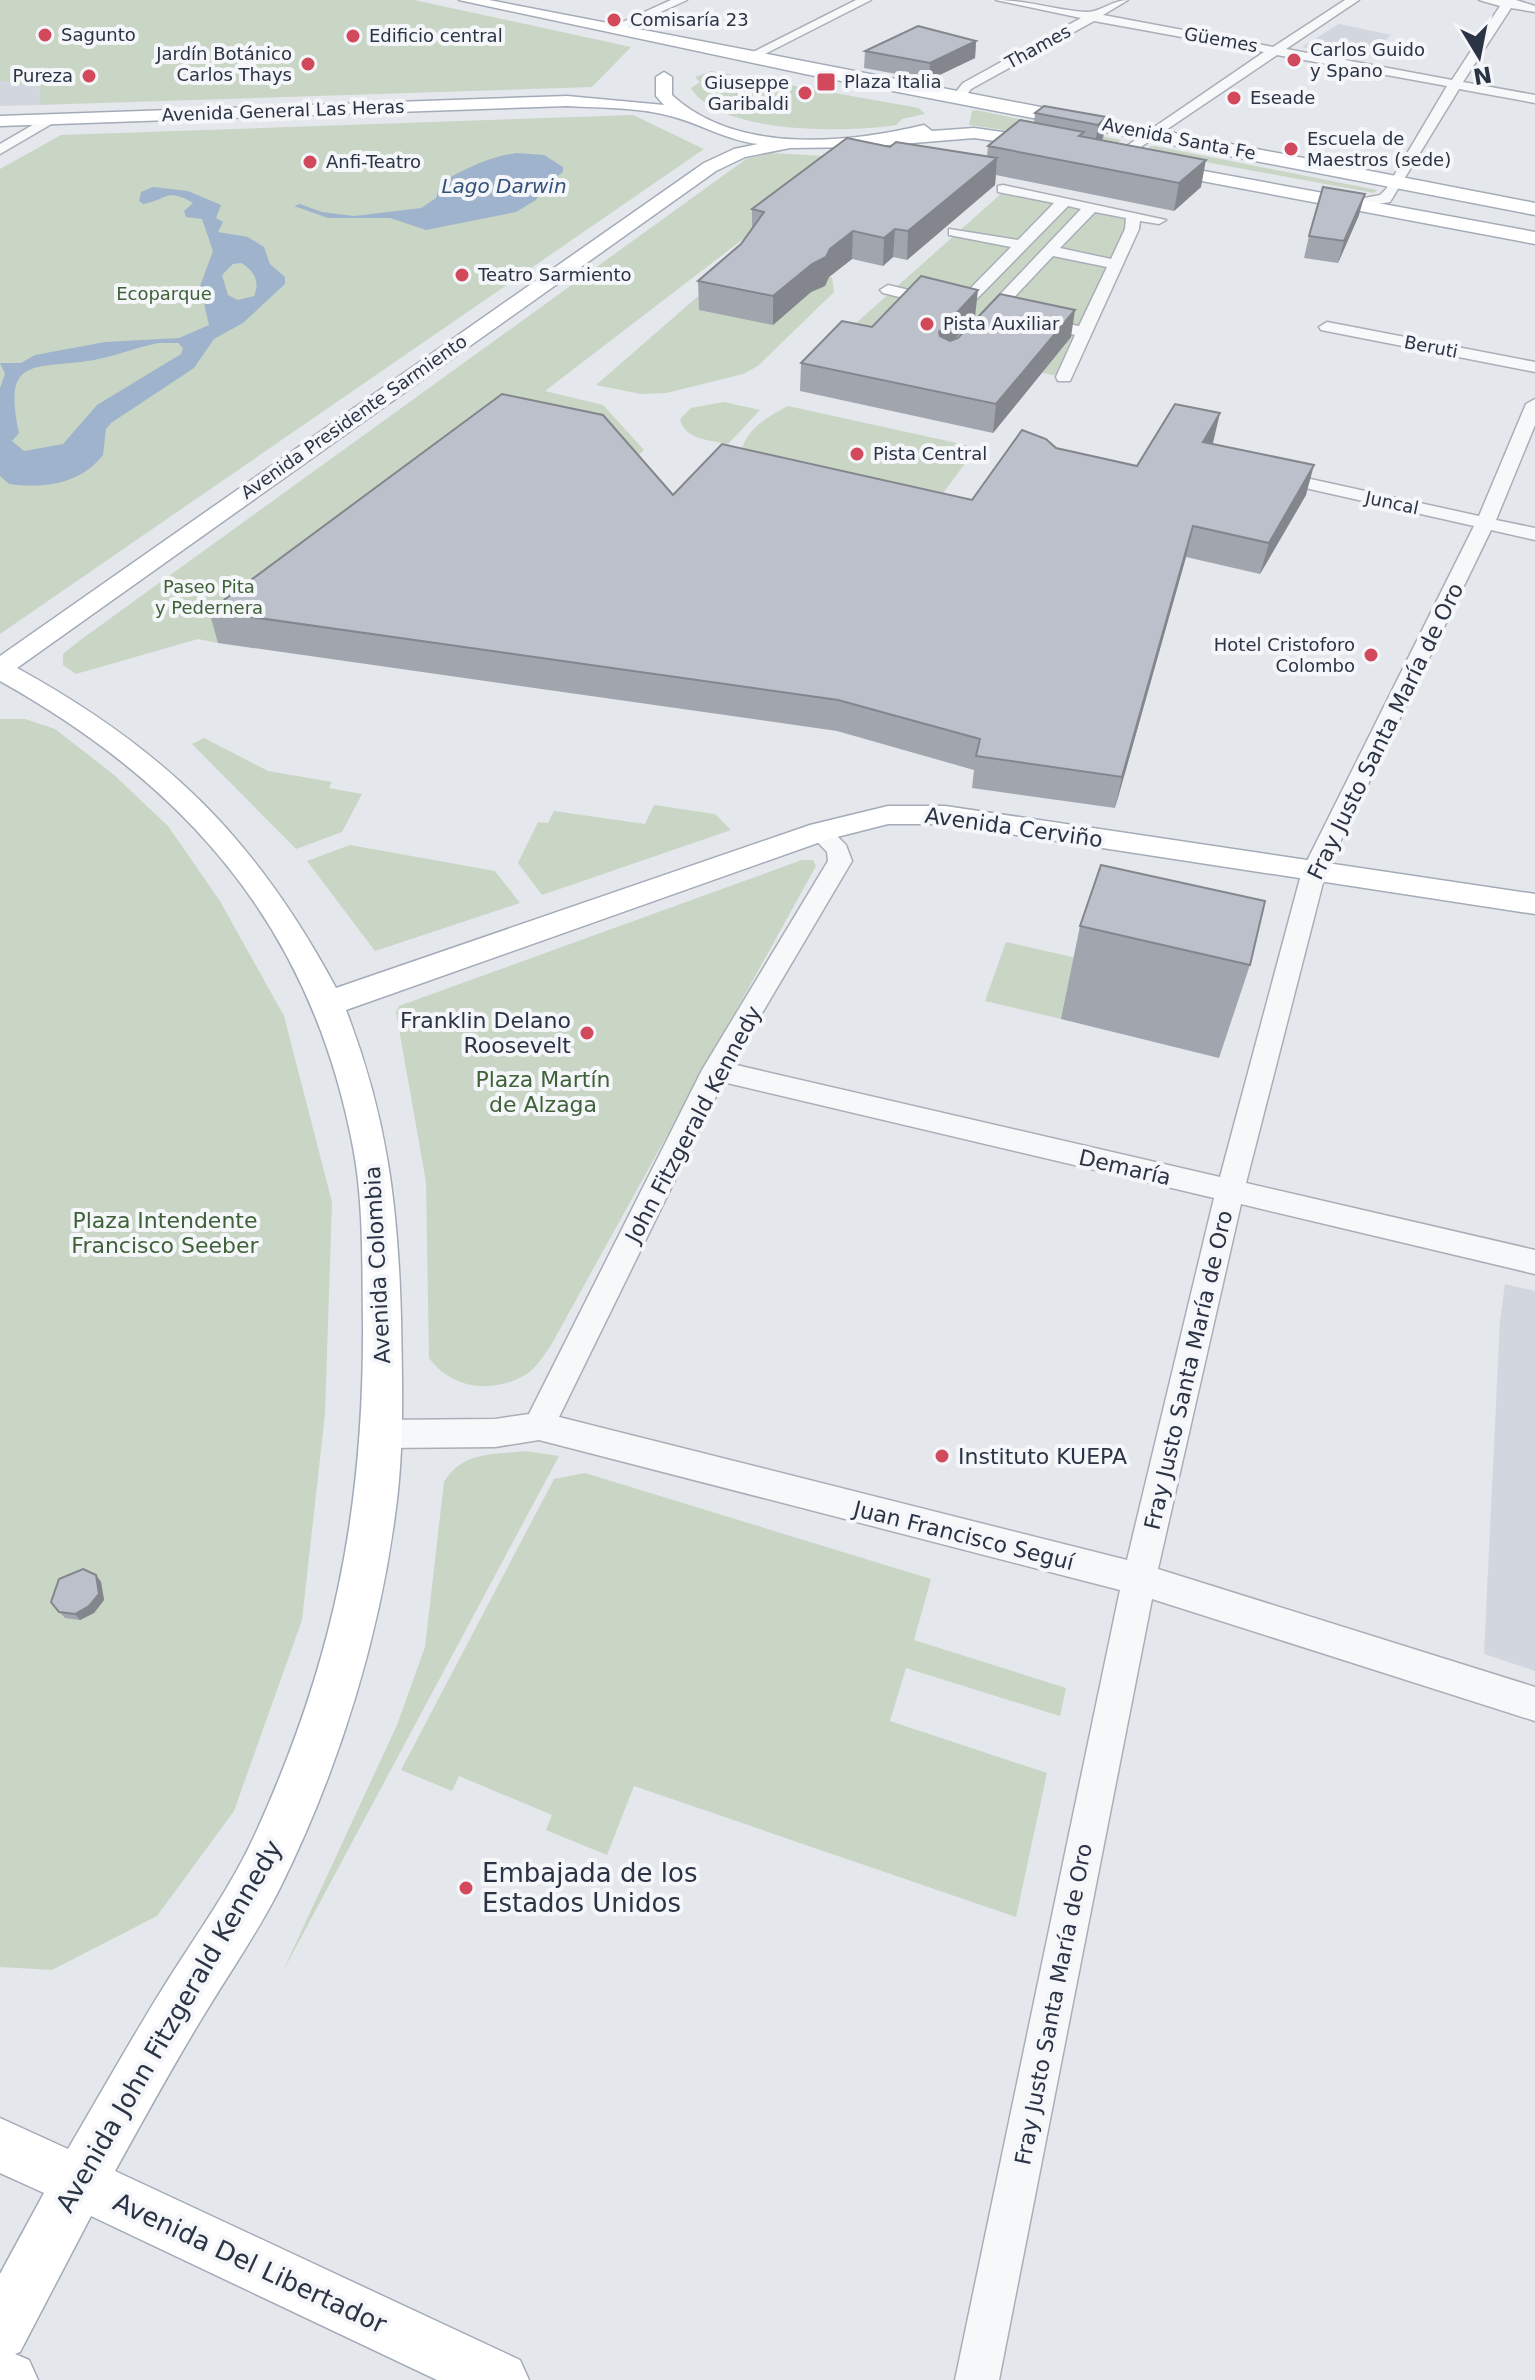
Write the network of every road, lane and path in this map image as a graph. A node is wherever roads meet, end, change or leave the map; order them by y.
1 (466, 0) edge
2 (681, 0) edge
3 (865, 0) edge
4 (1002, 0) edge
5 (1122, 0) edge
6 (1353, 0) edge
7 (1485, 0) edge
8 (1509, 2) edge
9 (1535, 9) edge
10 (1093, 17) junction
11 (613, 29) junction
12 (635, 34) junction
13 (1276, 51) junction
14 (757, 58) junction
15 (700, 64) dead end
16 (675, 69) junction
17 (1455, 84) junction
18 (957, 98) junction
19 (1535, 99) edge
20 (567, 101) junction
21 (680, 113) junction
22 (53, 119) junction
23 (0, 121) edge
24 (709, 127) junction
25 (1150, 133) junction
26 (901, 139) junction
27 (793, 142) junction
28 (1074, 149) edge
29 (0, 150) edge
30 (1095, 155) edge
31 (1117, 159) junction
32 (710, 167) junction
33 (1397, 181) junction
34 (1003, 189) dead end
35 (1065, 201) junction
36 (1354, 204) junction
37 (1092, 206) junction
38 (1535, 209) edge
39 (1133, 215) junction
40 (1159, 220) dead end
41 (954, 232) dead end
42 (1535, 238) edge
43 (1021, 245) junction
44 (1050, 251) junction
45 (1115, 264) junction
46 (888, 290) dead end
47 (961, 306) junction
48 (1006, 316) junction
49 (1327, 327) dead end
50 (1083, 332) junction
51 (971, 334) edge
52 (1535, 367) edge
53 (1064, 377) dead end
54 (1535, 404) edge
55 (1250, 470) edge
56 (1485, 523) junction
57 (1535, 534) edge
58 (0, 669) edge
59 (820, 832) junction
60 (1314, 871) junction
61 (1535, 904) edge
62 (327, 1004) junction
63 (715, 1070) junction
64 (1230, 1191) junction
65 (1535, 1262) edge
66 (539, 1426) junction
67 (383, 1434) junction
68 (1139, 1579) junction
69 (1535, 1704) edge
70 (0, 2145) edge
71 (77, 2181) junction
72 (0, 2332) edge
73 (0, 2376) edge
74 (9, 2380) edge
75 (500, 2380) edge
76 (977, 2380) edge

1 - 11 main road, Avenida Santa Fe
2 - 11 street
3 - 14 street
4 - 10 street, Güemes
5 - 10 street, Thames
6 - 13 street
7 - 8 street
8 - 9 street
8 - 17 street
10 - 13 street, Güemes
10 - 18 street, Thames
11 - 12 main road, Avenida Santa Fe
12 - 14 main road, Avenida Santa Fe
12 - 16 main road, Avenida Santa Fe
13 - 17 street, Güemes
13 - 25 street
14 - 15 main road
14 - 18 main road, Avenida Santa Fe
16 - 20 main road, Avenida General Las Heras
16 - 21 main road
17 - 19 street, Güemes
17 - 33 street
18 - 25 main road, Avenida Santa Fe
18 - 26 main road
20 - 21 main road, Avenida General Las Heras
20 - 22 main road, Avenida General Las Heras
21 - 24 main road, Avenida General Las Heras
22 - 23 main road, Avenida General Las Heras
22 - 29 street
24 - 27 main road, Avenida General Las Heras
24 - 32 main road
25 - 31 street
25 - 33 main road, Avenida Santa Fe
26 - 27 main road, Avenida Santa Fe
26 - 28 main road, Avenida Santa Fe
27 - 32 main road, Avenida Presidente Sarmiento
30 - 31 main road, Avenida Santa Fe
31 - 36 main road, Avenida Santa Fe
32 - 58 main road, Avenida Presidente Sarmiento
33 - 36 street
33 - 38 main road, Avenida Santa Fe
34 - 35 street
35 - 37 street
35 - 43 street
36 - 42 main road, Avenida Santa Fe
37 - 39 street
37 - 44 street
39 - 40 street
39 - 45 street
41 - 43 street
43 - 47 street
44 - 45 street
44 - 48 street
45 - 50 street
46 - 47 street
47 - 48 street
48 - 50 street
48 - 51 street
49 - 52 street, Beruti
50 - 53 street
54 - 56 street, Fray Justo Santa María de Oro
55 - 56 street, Juncal
56 - 57 street, Juncal
56 - 60 street, Fray Justo Santa María de Oro
58 - 62 main road, Avenida Colombia
59 - 60 main road, Avenida Cerviño
59 - 62 main road, Avenida Cerviño
59 - 63 street, John Fitzgerald Kennedy
60 - 61 main road, Avenida Cerviño
60 - 64 street, Fray Justo Santa María de Oro
62 - 67 main road, Avenida Colombia
63 - 64 street, Demaría
63 - 66 street, John Fitzgerald Kennedy
64 - 65 street, Demaría
64 - 68 street, Fray Justo Santa María de Oro
66 - 67 street, Juan Francisco Seguí
66 - 68 street, Juan Francisco Seguí
67 - 71 main road, Avenida John Fitzgerald Kennedy
68 - 69 street, Juan Francisco Seguí
68 - 76 street, Fray Justo Santa María de Oro
70 - 71 main road, Avenida Del Libertador
71 - 72 main road, Avenida John Fitzgerald Kennedy
71 - 75 main road, Avenida Del Libertador
73 - 74 main road

